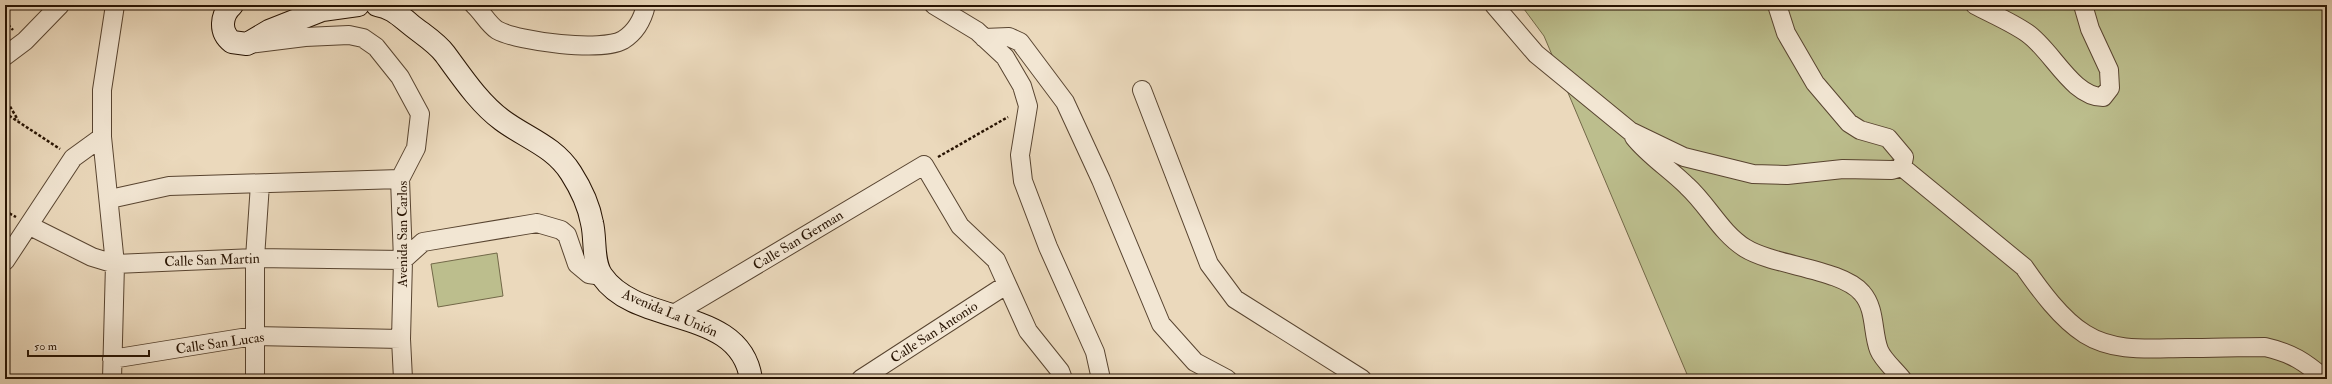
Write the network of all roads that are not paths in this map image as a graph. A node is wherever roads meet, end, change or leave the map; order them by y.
1 (60, 5) edge
2 (115, 5) edge
3 (232, 5) edge
4 (358, 5) edge
5 (383, 5) edge
6 (474, 5) edge
7 (646, 5) edge
8 (934, 5) edge
9 (1494, 5) edge
10 (1777, 5) edge
11 (1975, 5) edge
12 (2084, 5) edge
13 (984, 38) junction
14 (247, 44) junction
15 (5, 56) edge
16 (1142, 90) dead end
17 (1630, 131) junction
18 (102, 137) junction
19 (1902, 168) junction
20 (400, 179) junction
21 (260, 184) junction
22 (110, 199) junction
23 (30, 226) junction
24 (255, 258) junction
25 (403, 260) junction
26 (5, 261) edge
27 (115, 264) junction
28 (602, 276) junction
29 (1006, 285) junction
30 (672, 315) junction
31 (254, 336) junction
32 (401, 338) junction
33 (112, 359) junction
34 (112, 379) edge
35 (256, 379) edge
36 (403, 379) edge
37 (751, 379) edge
38 (861, 379) edge
39 (1063, 379) edge
40 (1101, 379) edge
41 (1227, 379) edge
42 (1362, 379) edge
43 (1902, 379) edge
44 (2325, 379) edge

1 - 15 street
2 - 18 street
3 - 14 main road
4 - 14 main road
5 - 28 main road
6 - 7 street
8 - 13 street
9 - 17 street
10 - 19 street
11 - 12 street
13 - 40 street
13 - 41 street
14 - 20 street, Avenida San Carlos
16 - 42 street
17 - 19 street
17 - 43 street
18 - 22 street
18 - 23 street
19 - 44 street
20 - 21 street
20 - 25 street, Avenida San Carlos
21 - 22 street
21 - 24 street
22 - 27 street
23 - 26 street
23 - 27 street, Calle San Martin
24 - 25 street, Calle San Martin
24 - 27 street, Calle San Martin
24 - 31 street
25 - 28 street
25 - 32 street, Avenida San Carlos
27 - 33 street
28 - 30 main road, Avenida La Unión
29 - 30 street, Calle San German
29 - 38 street, Calle San Antonio
29 - 39 street
30 - 37 main road, Avenida La Unión
31 - 32 street, Calle San Lucas
31 - 33 street, Calle San Lucas
31 - 35 street
32 - 36 street, Avenida San Carlos
33 - 34 street

